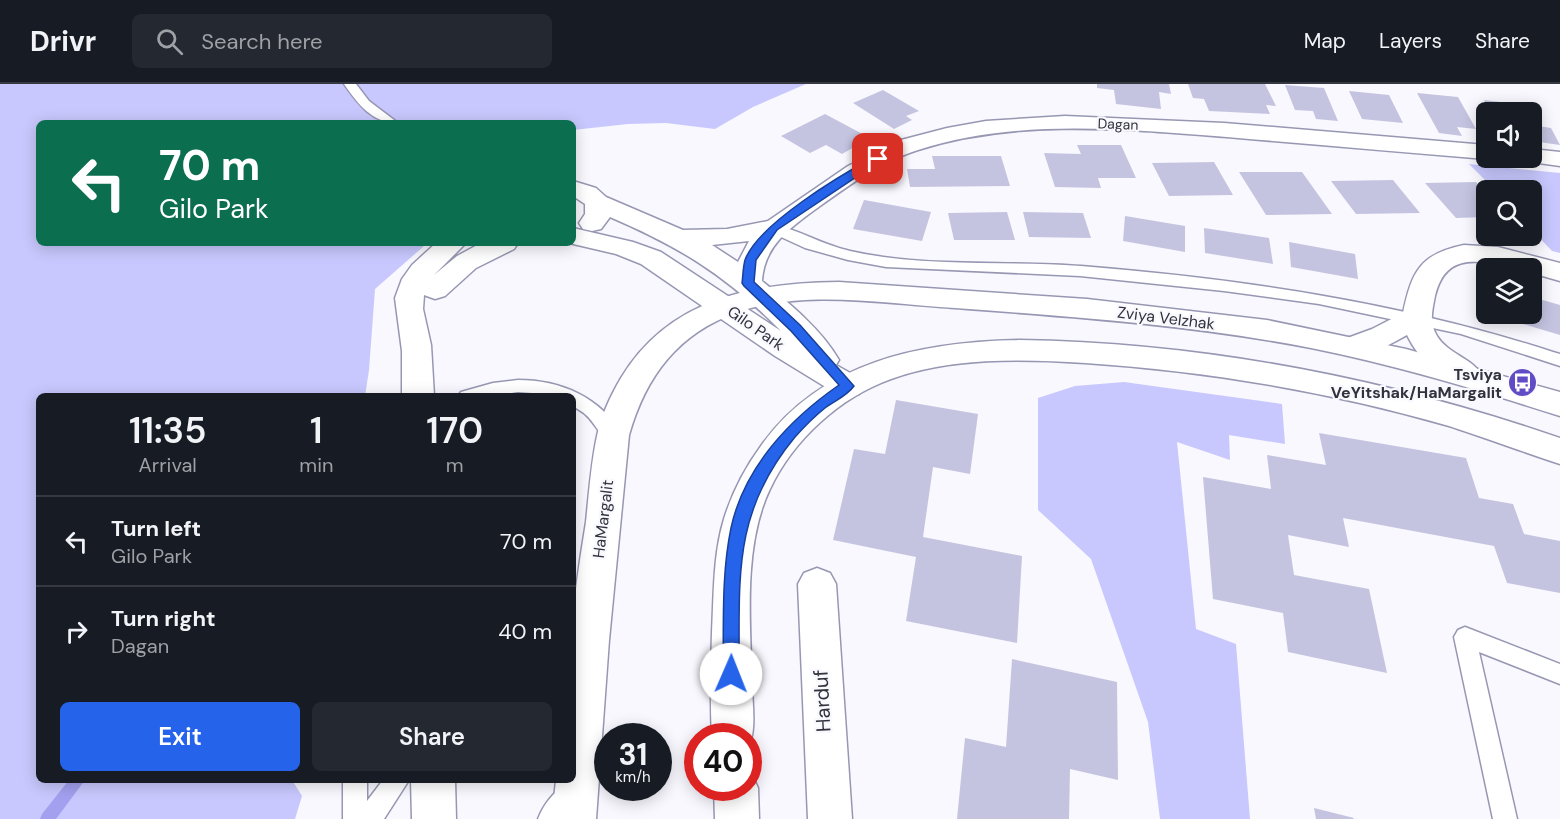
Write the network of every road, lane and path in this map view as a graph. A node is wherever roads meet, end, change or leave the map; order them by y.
1 (351, 84) edge
2 (388, 120) edge
3 (1476, 151) edge
4 (1542, 157) edge
5 (1560, 159) edge
6 (576, 189) edge
7 (597, 202) junction
8 (773, 228) junction
9 (576, 233) edge
10 (576, 236) edge
11 (680, 238) junction
12 (449, 246) edge
13 (497, 246) edge
14 (1560, 272) edge
15 (755, 290) junction
16 (725, 307) junction
17 (1416, 318) junction
18 (416, 342) junction
19 (1353, 347) junction
20 (1560, 360) edge
21 (1467, 375) junction
22 (848, 386) junction
23 (418, 393) edge
24 (480, 393) edge
25 (558, 393) edge
26 (576, 400) edge
27 (1560, 404) edge
28 (613, 435) junction
29 (1560, 451) edge
30 (817, 584) dead end
31 (1560, 674) edge
32 (732, 723) edge
33 (355, 783) edge
34 (395, 783) edge
35 (433, 783) edge
36 (575, 801) edge
37 (736, 801) edge
38 (355, 819) edge
39 (369, 819) edge
40 (434, 819) edge
41 (550, 819) edge
42 (737, 819) edge
43 (830, 819) edge
44 (1505, 819) edge

1 - 2 lane
3 - 8 street, Dagan
4 - 5 street
6 - 7 street, Gilo Park
7 - 9 street
7 - 11 street, Gilo Park
8 - 11 street, Dagan
8 - 15 street, Dagan
8 - 17 lane
10 - 16 street, Gilo Park
11 - 15 street, Gilo Park
12 - 18 street
13 - 18 street
14 - 17 street
15 - 16 street, HaMargalit
15 - 19 street, Zviya VeIzhak
15 - 22 street, Gilo Park
16 - 22 street, Gilo Park
16 - 28 street, HaMargalit
17 - 19 street
17 - 20 lane
17 - 21 street
18 - 23 street
19 - 21 street, Zviya VeIzhak
21 - 27 street, Zviya VeIzhak
22 - 29 street
22 - 32 street
24 - 25 lane
26 - 28 lane
28 - 36 street, HaMargalit
30 - 43 street, Harduf
31 - 44 lane
33 - 38 lane
34 - 39 lane
35 - 40 street
36 - 41 lane
37 - 42 street

